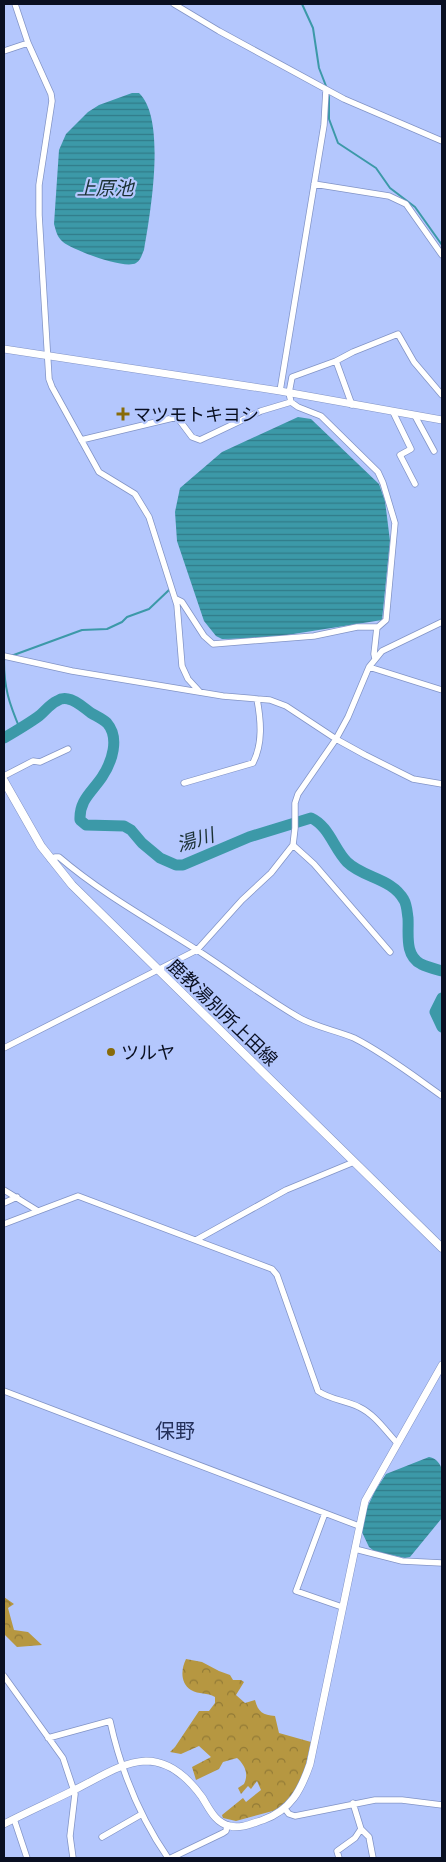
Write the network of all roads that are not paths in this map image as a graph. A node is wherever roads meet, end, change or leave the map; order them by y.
1 (15, 4) edge
2 (174, 4) edge
3 (28, 43) junction
4 (4, 51) edge
5 (326, 90) junction
6 (442, 141) edge
7 (314, 184) junction
8 (442, 255) edge
9 (4, 349) edge
10 (49, 355) junction
11 (336, 361) junction
12 (280, 391) junction
13 (289, 393) junction
14 (442, 395) edge
15 (291, 402) junction
16 (352, 404) junction
17 (393, 412) junction
18 (416, 416) junction
19 (442, 420) edge
20 (81, 440) junction
21 (434, 451) dead end
22 (415, 484) dead end
23 (176, 600) junction
24 (442, 622) edge
25 (377, 627) junction
26 (4, 656) edge
27 (375, 659) junction
28 (369, 667) junction
29 (442, 690) edge
30 (200, 692) junction
31 (256, 699) junction
32 (336, 739) junction
33 (68, 749) dead end
34 (4, 776) edge
35 (4, 781) edge
36 (184, 783) dead end
37 (442, 784) edge
38 (293, 845) junction
39 (50, 859) junction
40 (197, 950) junction
41 (390, 952) dead end
42 (158, 970) junction
43 (4, 1048) edge
44 (442, 1096) edge
45 (354, 1162) junction
46 (4, 1190) edge
47 (17, 1197) junction
48 (4, 1203) edge
49 (38, 1210) junction
50 (4, 1224) edge
51 (196, 1240) junction
52 (442, 1248) edge
53 (442, 1364) edge
54 (4, 1391) edge
55 (397, 1442) junction
56 (325, 1513) junction
57 (359, 1526) junction
58 (355, 1549) junction
59 (442, 1563) edge
60 (342, 1607) junction
61 (4, 1676) edge
62 (48, 1738) junction
63 (122, 1766) junction
64 (74, 1790) junction
65 (353, 1803) junction
66 (442, 1805) edge
67 (285, 1809) junction
68 (142, 1814) junction
69 (14, 1819) junction
70 (4, 1824) edge
71 (227, 1825) junction
72 (362, 1829) junction
73 (102, 1837) dead end
74 (27, 1858) edge
75 (73, 1858) edge
76 (170, 1858) edge
77 (339, 1858) edge
78 (373, 1858) edge

1 - 3 street
2 - 5 street
3 - 4 street
3 - 10 street
5 - 6 street
5 - 7 street
7 - 8 street
7 - 12 street
9 - 10 street
10 - 12 street
10 - 20 street
11 - 13 street
11 - 14 street
11 - 16 street
12 - 13 street
13 - 15 street
13 - 16 street
15 - 20 street
15 - 25 street
16 - 17 street
17 - 18 street
17 - 22 street
18 - 19 street
18 - 21 street
20 - 23 street
23 - 25 street
23 - 30 street
24 - 27 street
25 - 27 street
26 - 30 street
27 - 28 street
28 - 29 street
28 - 32 street
30 - 31 street
31 - 32 street
31 - 36 street
32 - 37 street
32 - 38 street
33 - 34 street
35 - 39 main road, 鹿教湯別所上田線
38 - 40 street
38 - 41 street
39 - 40 street
39 - 42 main road, 鹿教湯別所上田線
40 - 42 street
40 - 44 street
42 - 43 street
42 - 45 main road, 鹿教湯別所上田線
45 - 51 street
45 - 52 main road, 鹿教湯別所上田線
46 - 47 street
47 - 48 street
47 - 49 street
49 - 50 street
49 - 51 street
51 - 55 street
53 - 55 street
54 - 56 street
55 - 57 street
56 - 57 street
56 - 60 street
57 - 58 street
58 - 59 street
58 - 60 street
60 - 67 street
61 - 62 street
62 - 63 street
62 - 64 street
63 - 64 street
63 - 68 street
63 - 71 street
64 - 69 street
64 - 75 street
65 - 66 street
65 - 67 street
65 - 72 street
67 - 71 street
68 - 73 street
68 - 76 street
69 - 70 street
69 - 74 street
71 - 76 street
72 - 77 street
72 - 78 street

